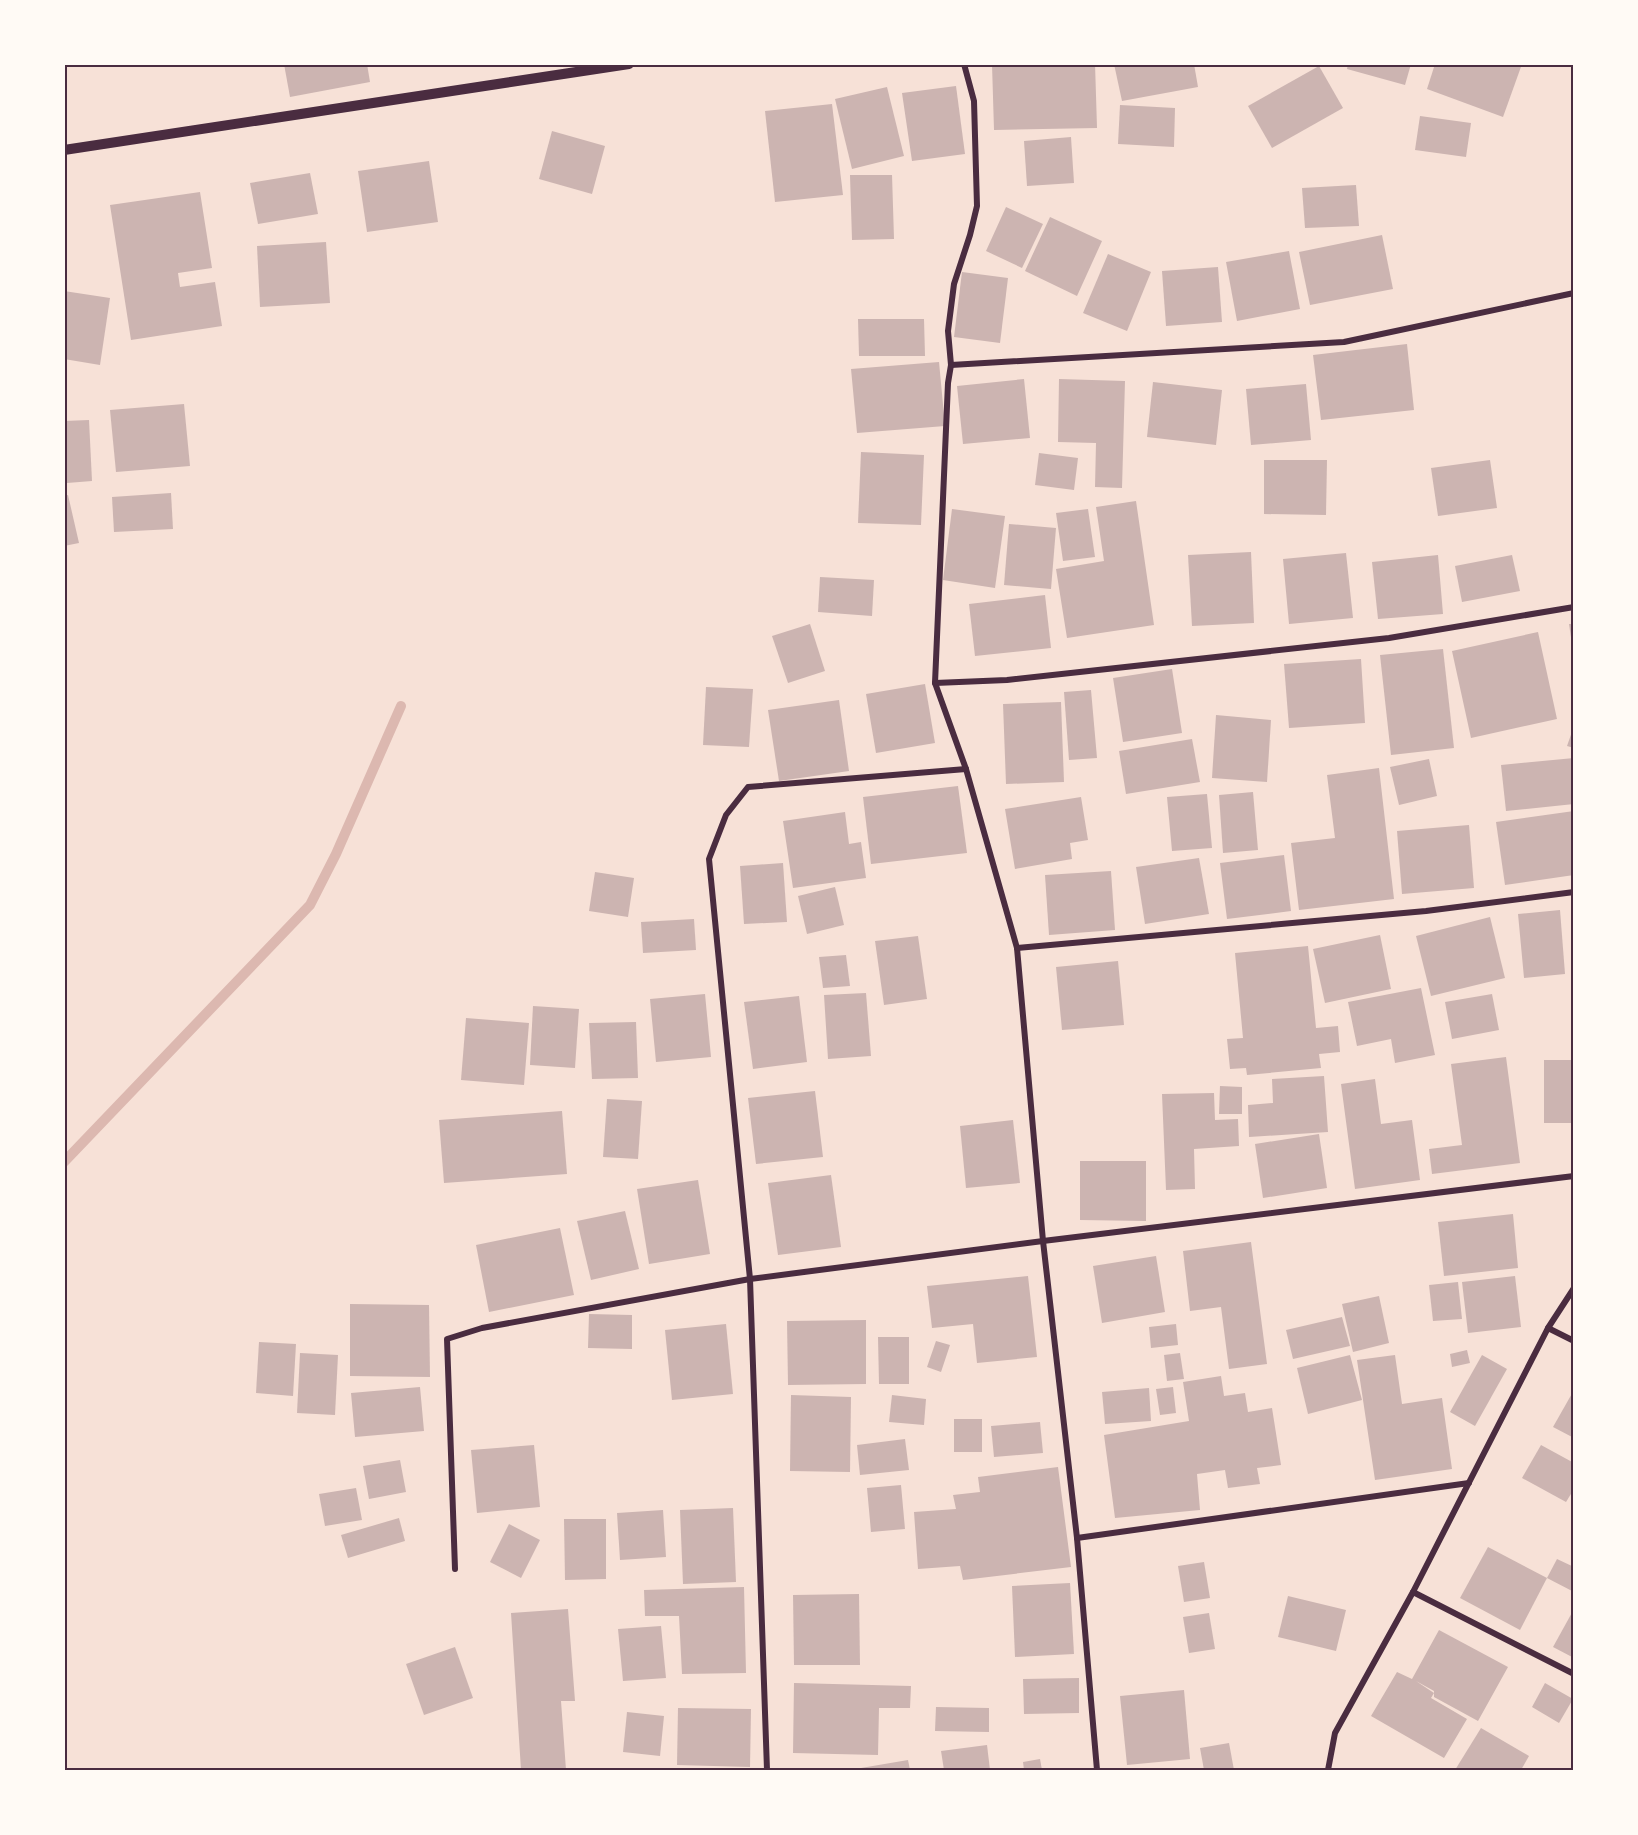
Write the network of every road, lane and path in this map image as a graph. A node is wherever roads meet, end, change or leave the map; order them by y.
1 (629, 64) edge
2 (964, 64) edge
3 (64, 150) edge
4 (1574, 293) edge
5 (951, 365) junction
6 (1574, 607) edge
7 (935, 683) junction
8 (966, 769) junction
9 (1574, 892) edge
10 (1017, 948) junction
11 (1574, 1176) edge
12 (1043, 1241) junction
13 (750, 1280) junction
14 (1574, 1288) edge
15 (1548, 1328) junction
16 (1574, 1341) edge
17 (1469, 1483) junction
18 (1077, 1538) junction
19 (455, 1569) dead end
20 (1413, 1592) junction
21 (1574, 1674) edge
22 (767, 1770) edge
23 (1096, 1770) edge
24 (1328, 1770) edge

1 - 3 street
2 - 5 street
4 - 5 street
5 - 7 street
6 - 7 street
7 - 8 street
8 - 10 street
8 - 13 street
9 - 10 street
10 - 12 street
11 - 12 street
12 - 13 street
12 - 18 street
13 - 19 street
13 - 22 street
14 - 15 street
15 - 16 street
15 - 17 street
17 - 18 street
17 - 20 street
18 - 23 street
20 - 21 street
20 - 24 street

